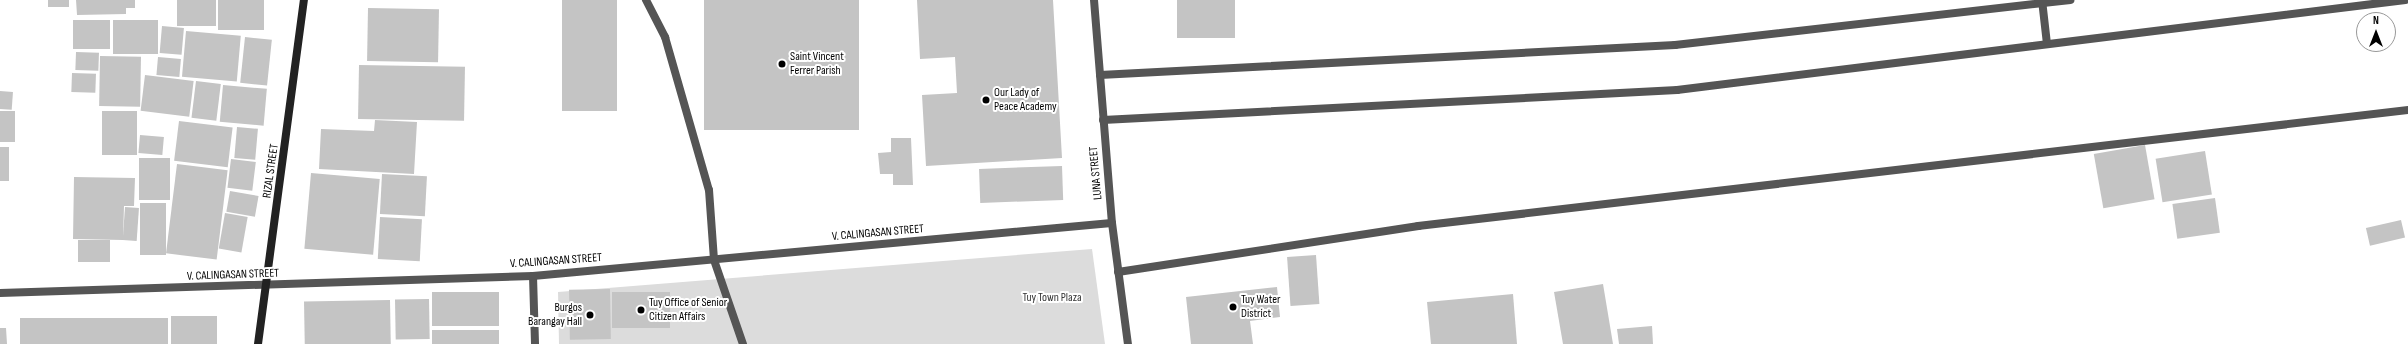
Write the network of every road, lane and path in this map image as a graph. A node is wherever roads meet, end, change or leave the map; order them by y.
1 (304, 0) edge
2 (646, 0) edge
3 (1094, 0) edge
4 (2070, 0) edge
5 (2405, 0) edge
6 (2042, 2) edge
7 (2047, 44) junction
8 (1100, 75) junction
9 (2408, 110) edge
10 (1103, 120) junction
11 (1112, 223) junction
12 (714, 260) junction
13 (1118, 272) junction
14 (532, 276) junction
15 (266, 286) junction
16 (0, 293) edge
17 (258, 344) edge
18 (535, 344) edge
19 (743, 344) edge
20 (1128, 344) edge

1 - 15 main road, RIZAL STREET
2 - 12 street
3 - 8 street, LUNA STREET
4 - 6 street
5 - 7 street
6 - 7 street
6 - 8 street
7 - 10 street
8 - 10 street, LUNA STREET
9 - 13 street
10 - 11 street, LUNA STREET
11 - 12 street, V. CALINGASAN STREET
11 - 13 street, LUNA STREET
12 - 14 street, V. CALINGASAN STREET
12 - 19 street
13 - 20 street, LUNA STREET
14 - 15 street, V. CALINGASAN STREET
14 - 18 street
15 - 16 street, V. CALINGASAN STREET
15 - 17 main road, RIZAL STREET

